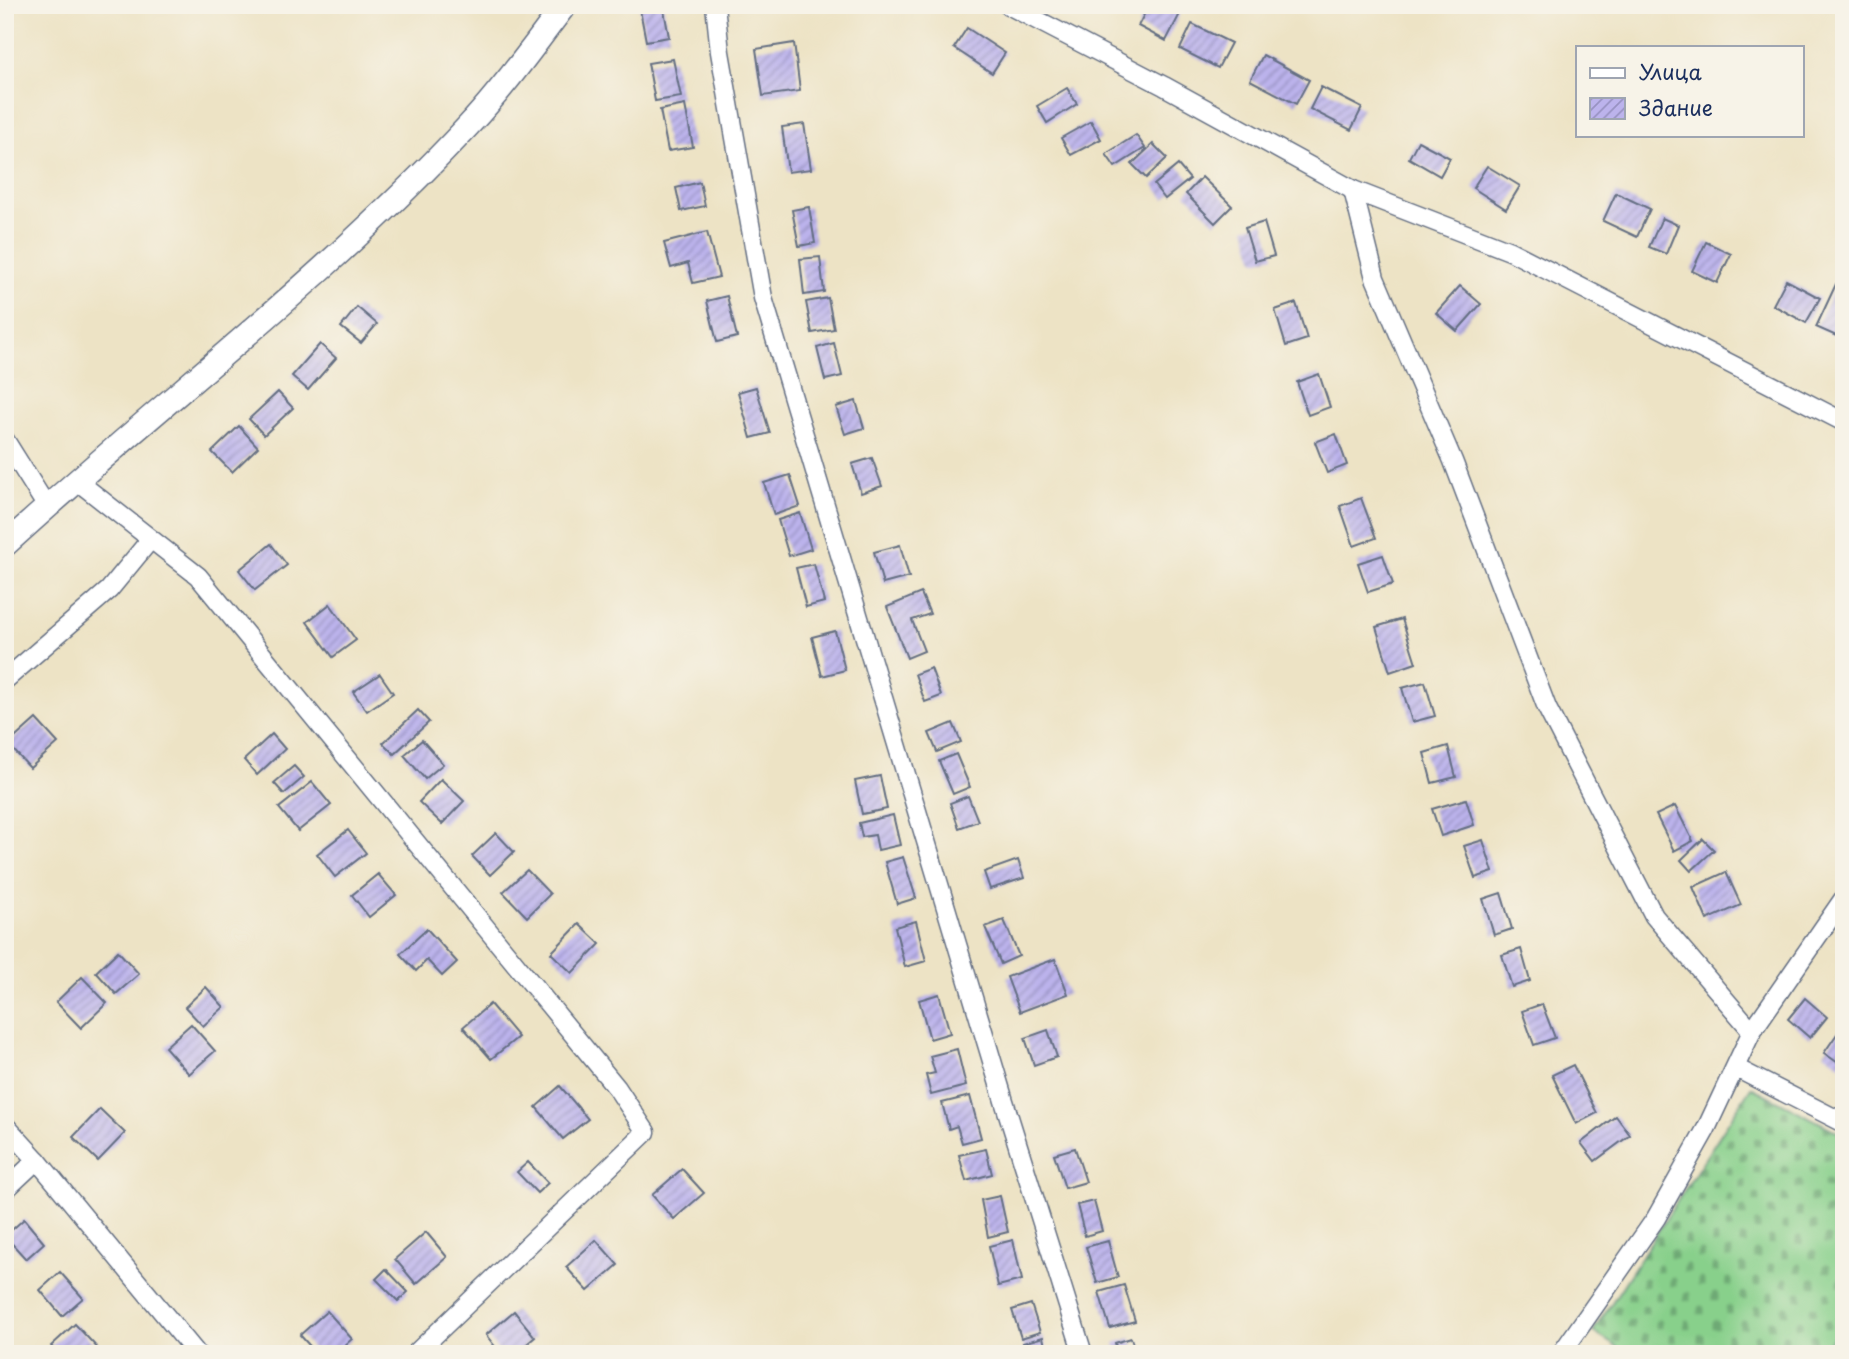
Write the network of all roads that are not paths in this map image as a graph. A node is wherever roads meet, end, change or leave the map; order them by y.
1 (565, 5) edge
2 (715, 5) edge
3 (1008, 5) edge
4 (1353, 191) junction
5 (1844, 422) edge
6 (5, 440) edge
7 (76, 480) junction
8 (47, 507) junction
9 (150, 540) junction
10 (5, 545) edge
11 (5, 680) edge
12 (1844, 898) edge
13 (1752, 1031) junction
14 (1736, 1068) junction
15 (1844, 1123) edge
16 (5, 1125) edge
17 (37, 1160) junction
18 (5, 1190) edge
19 (197, 1354) edge
20 (415, 1354) edge
21 (1083, 1354) edge
22 (1561, 1354) edge

1 - 7 main road
2 - 21 street
3 - 4 street
4 - 5 street
4 - 13 street
6 - 8 street
7 - 8 main road
7 - 9 street
8 - 10 main road
9 - 11 street
9 - 20 street
12 - 13 street
13 - 14 street
14 - 15 street
14 - 22 street
16 - 17 street
17 - 18 street
17 - 19 street

